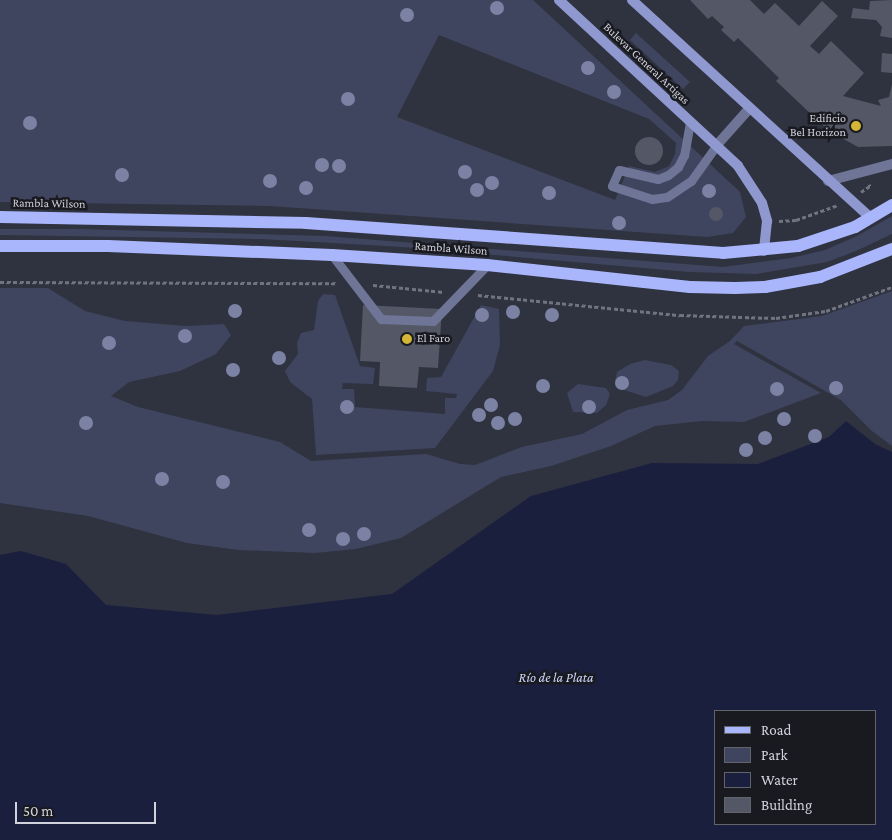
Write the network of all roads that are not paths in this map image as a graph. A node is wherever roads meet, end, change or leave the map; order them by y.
1 (559, 0) edge
2 (632, 0) edge
3 (749, 109) junction
4 (690, 122) junction
5 (716, 146) junction
6 (892, 164) edge
7 (828, 181) junction
8 (892, 205) edge
9 (0, 217) edge
10 (871, 218) junction
11 (0, 246) edge
12 (892, 249) edge
13 (764, 251) junction
14 (332, 255) junction
15 (487, 265) junction

1 - 4 main road, Bulevar General Artigas
2 - 3 main road
3 - 5 street
3 - 7 main road
4 - 5 main road, Bulevar General Artigas
4 - 5 lane
5 - 13 main road, Bulevar General Artigas
6 - 7 street
7 - 10 main road
8 - 10 main road, Rambla Wilson
9 - 13 main road, Rambla Wilson
10 - 13 main road, Rambla Wilson
11 - 14 main road, Rambla Wilson
12 - 15 main road, Rambla Wilson
14 - 15 main road, Rambla Wilson
14 - 15 lane

